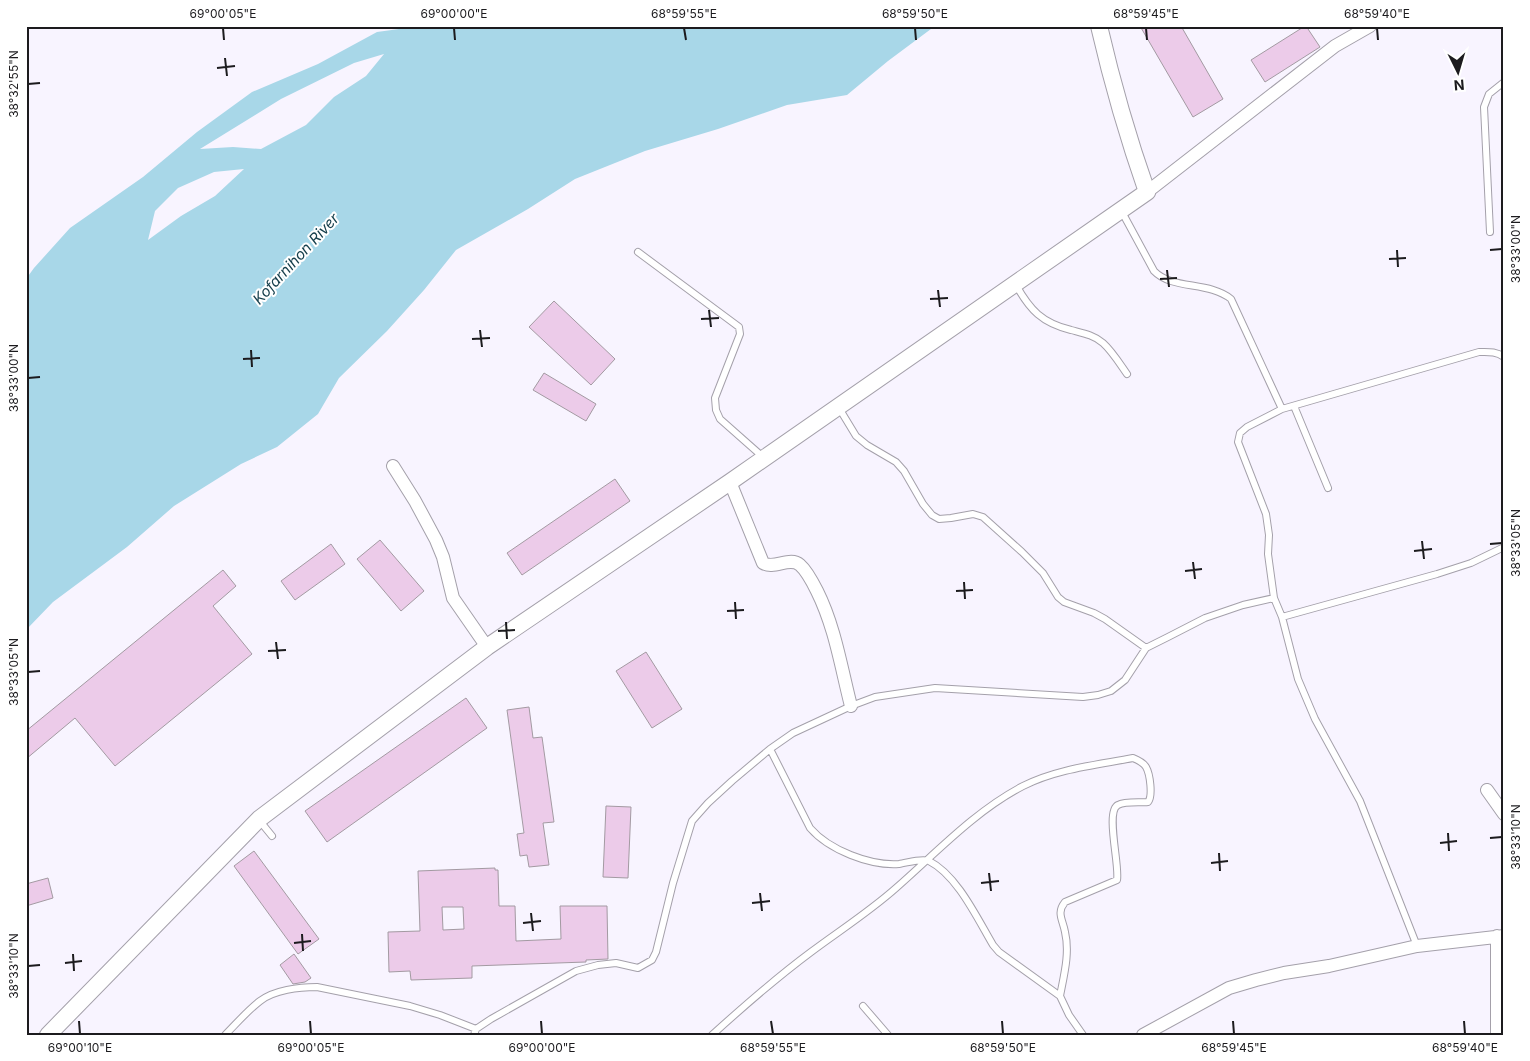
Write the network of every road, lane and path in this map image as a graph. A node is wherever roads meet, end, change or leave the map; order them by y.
1 (1098, 26) edge
2 (1370, 26) edge
3 (1504, 82) edge
4 (1147, 192) junction
5 (1121, 210) junction
6 (1490, 232) dead end
7 (638, 252) dead end
8 (1015, 284) junction
9 (1504, 358) edge
10 (1127, 374) dead end
11 (1294, 406) junction
12 (839, 407) junction
13 (1282, 409) junction
14 (764, 459) junction
15 (393, 466) dead end
16 (730, 482) junction
17 (1328, 488) dead end
18 (1504, 547) edge
19 (1274, 598) junction
20 (1282, 617) junction
21 (487, 647) junction
22 (1146, 648) junction
23 (851, 706) junction
24 (770, 749) junction
25 (1487, 790) dead end
26 (1504, 814) edge
27 (259, 819) junction
28 (272, 836) dead end
29 (927, 860) junction
30 (1500, 936) edge
31 (1417, 946) junction
32 (1060, 996) junction
33 (863, 1006) dead end
34 (475, 1032) edge
35 (48, 1035) edge
36 (225, 1035) edge
37 (712, 1035) edge
38 (888, 1035) edge
39 (1083, 1035) edge
40 (1144, 1035) edge
41 (1497, 1035) edge

1 - 4 street
2 - 4 street
3 - 6 lane
4 - 5 street
5 - 8 street
5 - 13 lane
7 - 14 lane
8 - 10 lane
8 - 12 street
9 - 11 lane
11 - 13 lane
11 - 17 lane
12 - 14 street
12 - 22 lane
13 - 19 lane
14 - 16 street
15 - 21 street
16 - 21 street
16 - 23 street
18 - 20 lane
19 - 20 lane
19 - 22 lane
20 - 31 lane
21 - 27 street
22 - 23 lane
23 - 24 lane
24 - 29 lane
24 - 34 lane
25 - 26 street
27 - 28 lane
27 - 35 street
29 - 32 lane
29 - 32 lane
29 - 37 lane
30 - 31 street
30 - 41 street
31 - 40 street
32 - 39 lane
33 - 38 lane
34 - 36 lane

